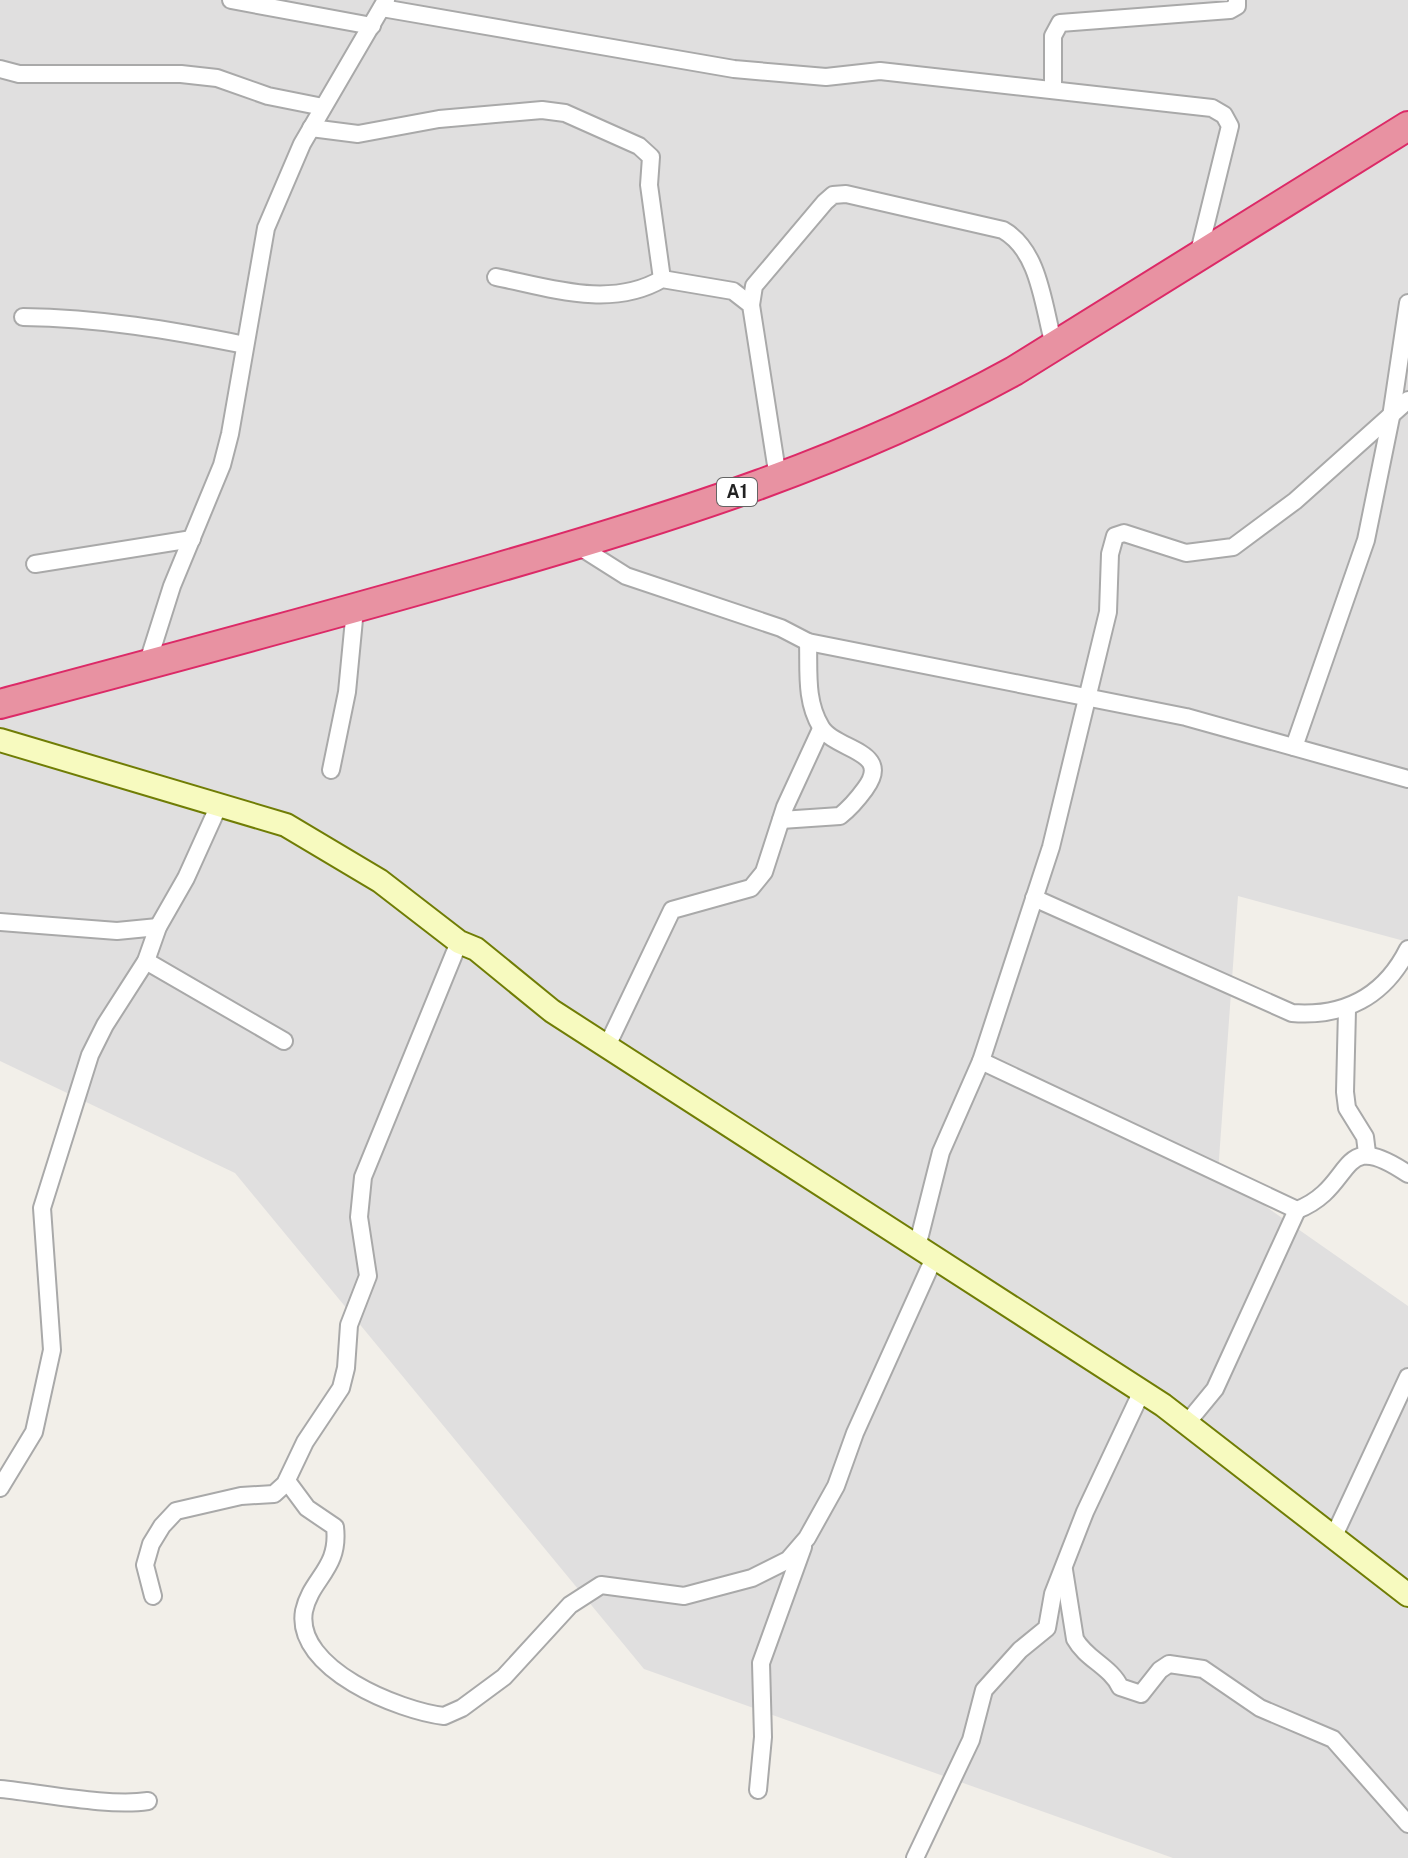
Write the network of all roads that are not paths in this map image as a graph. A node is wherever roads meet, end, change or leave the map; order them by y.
1 (231, 0) edge
2 (1237, 0) edge
3 (384, 4) edge
4 (372, 26) junction
5 (0, 69) edge
6 (1053, 90) junction
7 (323, 107) junction
8 (1408, 126) edge
9 (311, 128) junction
10 (1198, 256) junction
11 (496, 277) dead end
12 (662, 279) junction
13 (754, 286) junction
14 (733, 291) junction
15 (1408, 303) edge
16 (751, 305) junction
17 (23, 317) dead end
18 (245, 345) junction
19 (1054, 345) junction
20 (1408, 400) edge
21 (1391, 417) junction
22 (778, 478) junction
23 (192, 539) junction
24 (577, 545) junction
25 (35, 564) dead end
26 (355, 609) junction
27 (808, 642) junction
28 (147, 665) junction
29 (1088, 696) junction
30 (0, 704) edge
31 (821, 729) junction
32 (0, 740) edge
33 (1294, 747) junction
34 (331, 770) dead end
35 (1408, 779) edge
36 (219, 805) junction
37 (781, 820) junction
38 (1034, 898) junction
39 (0, 922) edge
40 (158, 927) junction
41 (459, 942) junction
42 (1408, 949) edge
43 (146, 961) junction
44 (1347, 1010) junction
45 (284, 1041) dead end
46 (607, 1046) junction
47 (981, 1061) junction
48 (1367, 1153) junction
49 (1408, 1174) edge
50 (1297, 1210) junction
51 (925, 1252) junction
52 (1408, 1377) edge
53 (1142, 1391) junction
54 (1187, 1423) junction
55 (287, 1481) junction
56 (0, 1488) edge
57 (807, 1538) junction
58 (1333, 1538) junction
59 (1063, 1568) junction
60 (1408, 1595) edge
61 (153, 1596) dead end
62 (0, 1789) edge
63 (758, 1790) dead end
64 (148, 1801) dead end
65 (1408, 1824) edge
66 (915, 1858) edge

1 - 4 street
2 - 6 street
3 - 4 street
3 - 6 street
4 - 7 street
5 - 7 street
6 - 10 street
7 - 9 street
8 - 10 highway, A1
9 - 12 street
9 - 18 street
10 - 19 highway, A1
11 - 12 street
12 - 14 street
13 - 14 street
13 - 16 street
13 - 19 street
14 - 16 street
15 - 21 street
16 - 22 street
17 - 18 street
18 - 23 street
19 - 22 highway, A1
20 - 21 street
21 - 29 street
21 - 33 street
22 - 24 highway, A1
23 - 25 street
23 - 28 street
24 - 26 highway, A1
24 - 27 street
26 - 28 highway, A1
26 - 34 street
27 - 29 street
27 - 31 street
28 - 30 highway, A1
29 - 33 street
29 - 38 street
31 - 37 street
31 - 37 street
32 - 36 street
33 - 35 street
36 - 40 street
36 - 41 street
37 - 46 street
38 - 44 street
38 - 47 street
39 - 40 street
40 - 43 street
41 - 46 street
41 - 55 street
42 - 44 street
43 - 45 street
43 - 56 street
44 - 48 street
46 - 51 street
47 - 50 street
47 - 51 street
48 - 49 street
48 - 50 street
50 - 54 street
51 - 53 street
51 - 57 street
52 - 58 street
53 - 54 street
53 - 59 street
54 - 58 street
55 - 57 street
55 - 61 street
57 - 63 street
58 - 60 street
59 - 65 street
59 - 66 street
62 - 64 street

